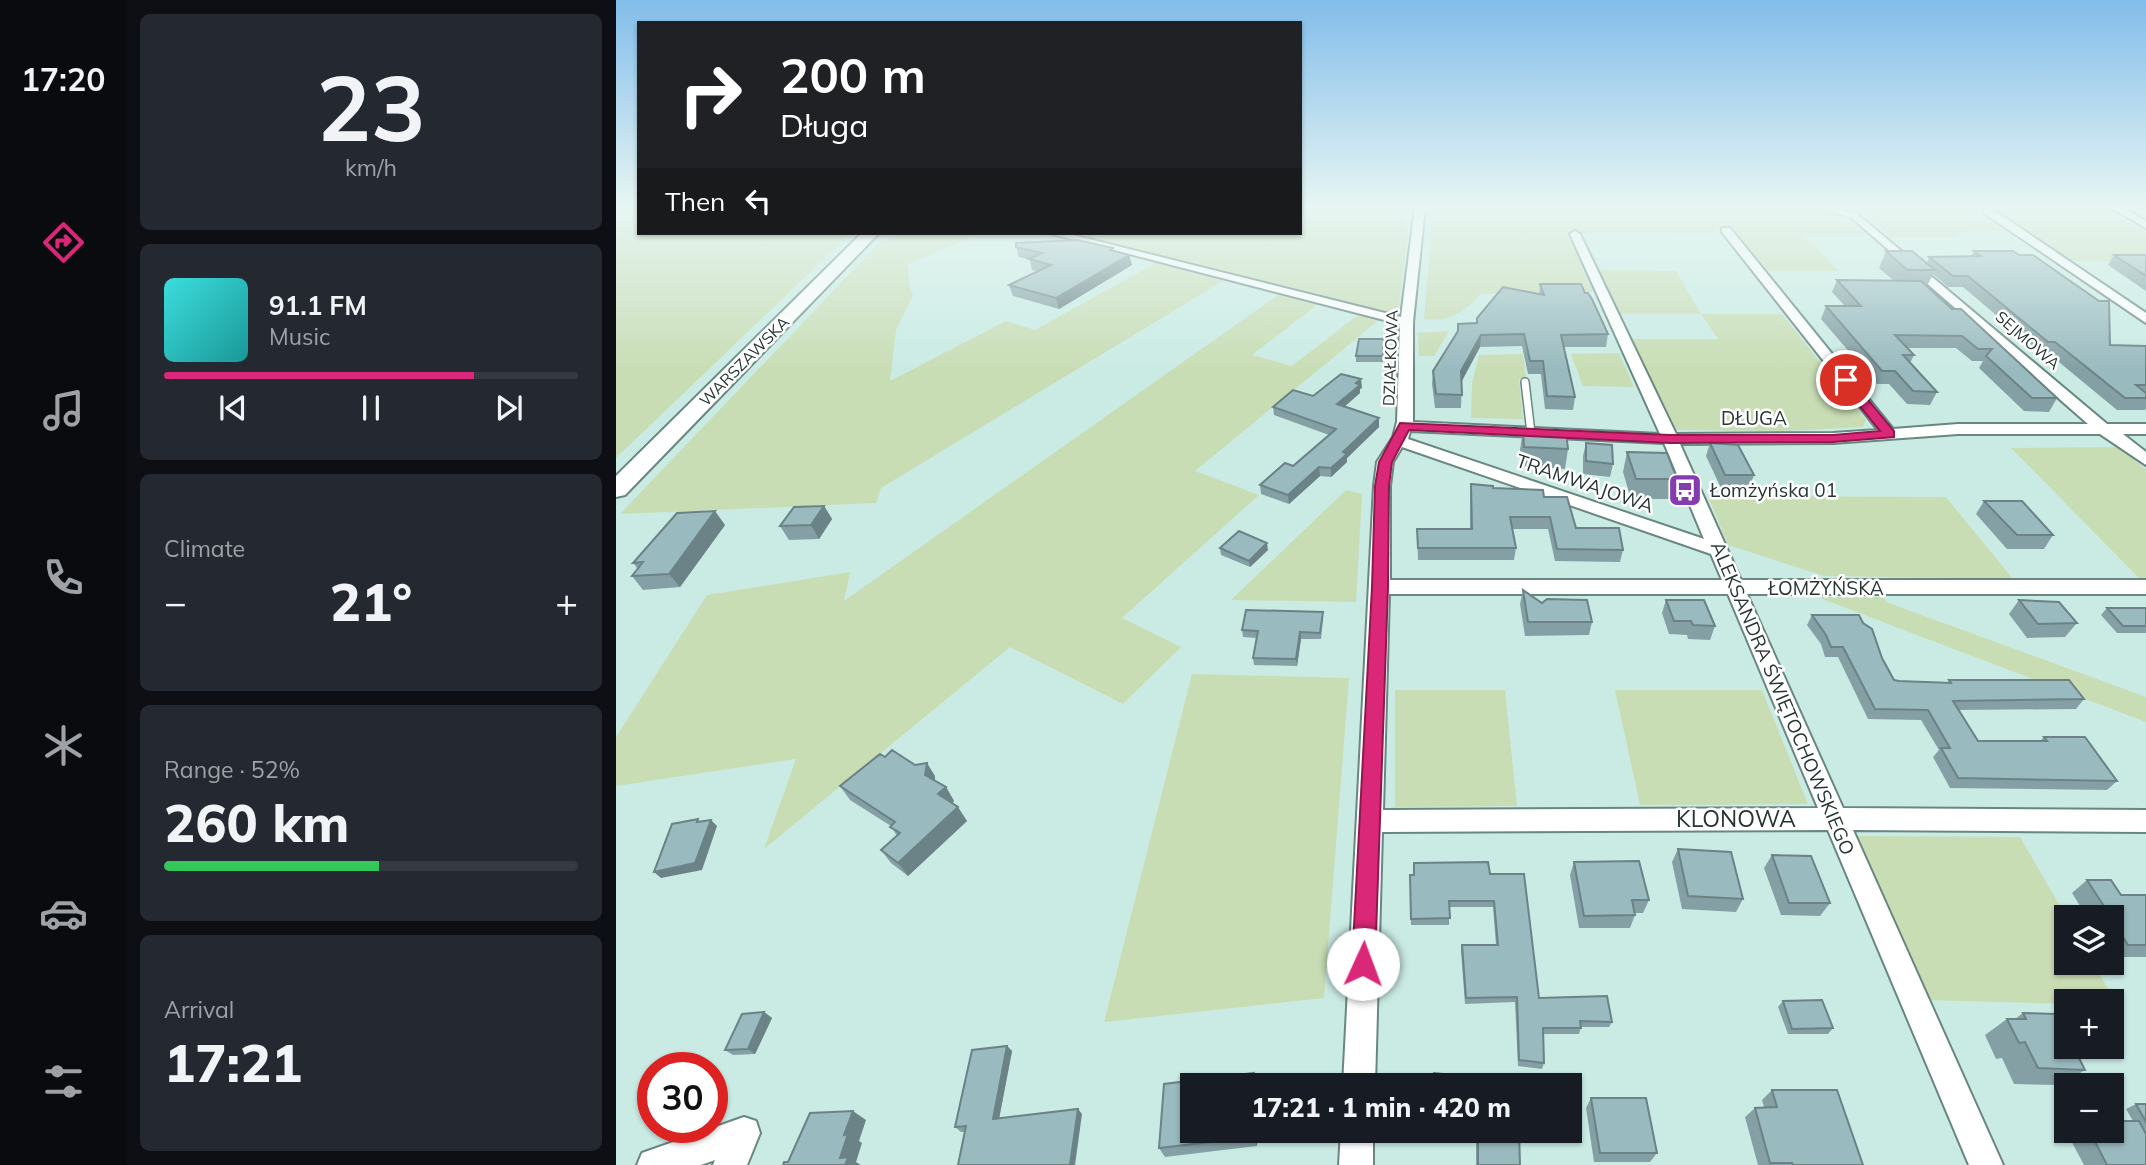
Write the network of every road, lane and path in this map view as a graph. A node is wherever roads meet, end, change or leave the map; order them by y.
1 (844, 261) edge
2 (1166, 261) edge
3 (1414, 261) edge
4 (1588, 261) edge
5 (1751, 261) edge
6 (1909, 261) edge
7 (2062, 261) edge
8 (2146, 319) edge
9 (1407, 322) junction
10 (1525, 382) dead end
11 (2103, 429) junction
12 (2146, 429) edge
13 (1401, 433) junction
14 (1531, 433) junction
15 (1889, 434) junction
16 (1670, 439) junction
17 (2146, 460) edge
18 (616, 490) edge
19 (1719, 550) junction
20 (1380, 587) junction
21 (2146, 587) edge
22 (1735, 588) junction
23 (1834, 819) junction
24 (1368, 821) junction
25 (2146, 821) edge
26 (1359, 1073) edge
27 (1357, 1143) edge
28 (654, 1165) edge
29 (730, 1165) edge
30 (1356, 1165) edge
31 (1986, 1165) edge

1 - 18 main road, WARSZAWSKA
2 - 9 street
3 - 9 street, DZIAŁKOWA
4 - 16 street, ALEKSANDRA ŚWIĘTOCHOWSKIEGO
5 - 15 street
6 - 11 street, SEJMOWA
7 - 8 street
9 - 13 street, DZIAŁKOWA
10 - 14 lane
11 - 12 street, DŁUGA
11 - 15 street, DŁUGA
11 - 17 street, SEJMOWA
13 - 14 street, DŁUGA
13 - 19 street, TRAMWAJOWA
13 - 20 street
14 - 16 street, DŁUGA
15 - 16 street, DŁUGA
16 - 19 street, ALEKSANDRA ŚWIĘTOCHOWSKIEGO
19 - 22 street, ALEKSANDRA ŚWIĘTOCHOWSKIEGO
20 - 22 street, ŁOMŻYŃSKA
20 - 24 street
21 - 22 street, ŁOMŻYŃSKA
22 - 23 street, ALEKSANDRA ŚWIĘTOCHOWSKIEGO
23 - 24 street, KLONOWA
23 - 25 street, KLONOWA
23 - 31 street, ALEKSANDRA ŚWIĘTOCHOWSKIEGO
24 - 26 street
27 - 30 street
28 - 29 street

